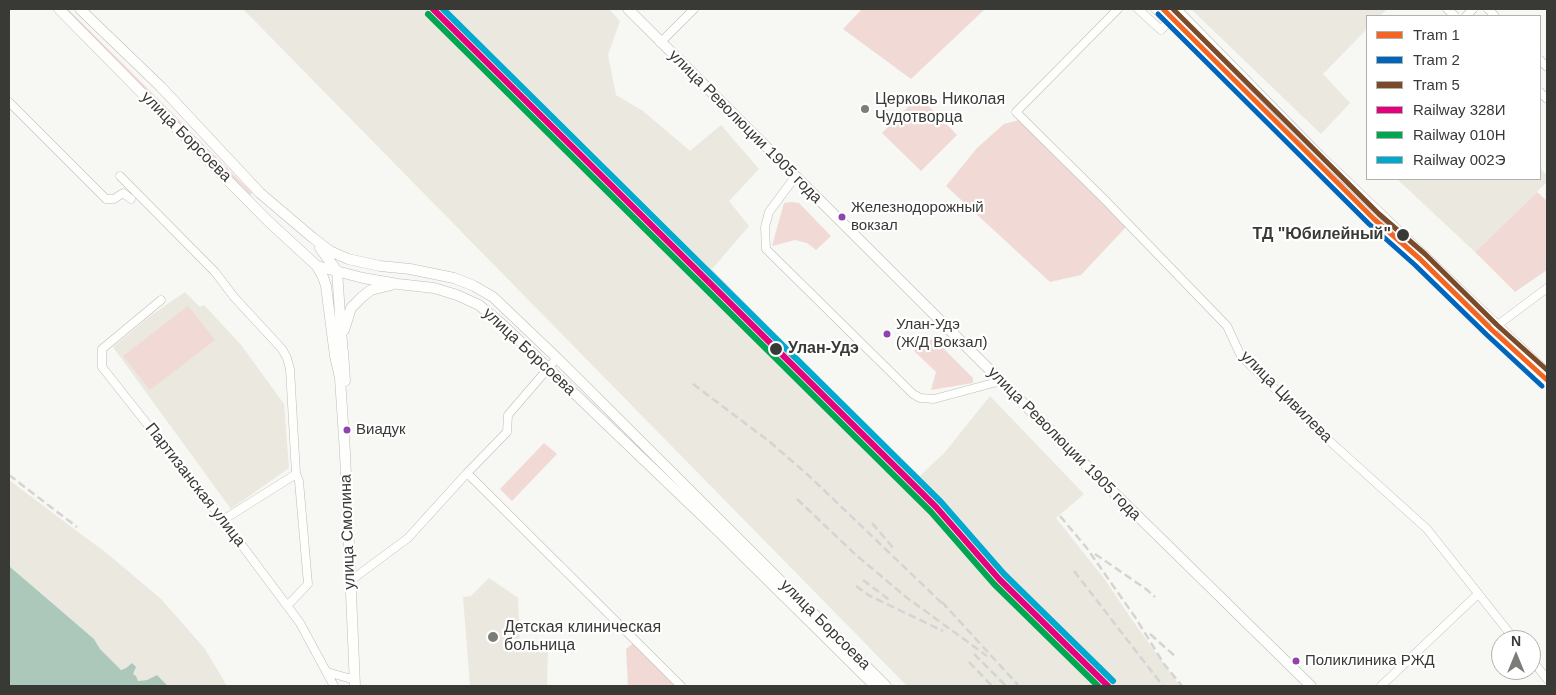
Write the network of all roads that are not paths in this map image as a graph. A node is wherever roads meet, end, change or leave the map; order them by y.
1 (59, 9) edge
2 (80, 9) edge
3 (628, 9) edge
4 (694, 9) edge
5 (1118, 9) edge
6 (1138, 9) edge
7 (1155, 9) edge
8 (1177, 9) edge
9 (1168, 22) junction
10 (660, 43) junction
11 (9, 102) edge
12 (120, 176) dead end
13 (795, 177) junction
14 (260, 193) junction
15 (131, 199) dead end
16 (250, 202) junction
17 (313, 238) junction
18 (348, 259) junction
19 (317, 266) junction
20 (334, 266) junction
21 (398, 284) junction
22 (1547, 288) edge
23 (161, 300) dead end
24 (1498, 325) junction
25 (1490, 331) junction
26 (343, 339) junction
27 (343, 351) junction
28 (557, 358) junction
29 (548, 369) junction
30 (1547, 372) edge
31 (340, 378) junction
32 (1001, 381) junction
33 (1547, 383) edge
34 (467, 473) junction
35 (296, 474) junction
36 (224, 520) junction
37 (353, 579) junction
38 (1478, 594) junction
39 (287, 606) junction
40 (1508, 630) edge
41 (327, 672) junction
42 (357, 684) edge
43 (334, 686) edge
44 (681, 686) edge
45 (875, 686) edge
46 (886, 686) edge
47 (1311, 686) edge
48 (1381, 686) edge

1 - 16 main road, улица Борсоева
2 - 14 main road, улица Борсоева
3 - 10 main road, улица Революции 1905 года
4 - 10 street
5 - 38 street, улица Цивилева
6 - 9 street
7 - 9 street
8 - 24 street
9 - 25 street
10 - 13 main road, улица Революции 1905 года
11 - 15 street
12 - 35 street
13 - 32 main road, улица Революции 1905 года
13 - 32 street
14 - 16 main road
14 - 17 main road, улица Борсоева
16 - 19 main road, улица Борсоева
17 - 18 main road, улица Борсоева
17 - 20 main road
18 - 20 main road
18 - 28 main road, улица Борсоева
19 - 20 main road
19 - 31 main road, улица Смолина
20 - 21 main road, улица Борсоева
20 - 26 main road, улица Смолина
21 - 26 main road
21 - 29 main road, улица Борсоева
22 - 24 street
23 - 36 street, Партизанская улица
24 - 25 street
24 - 30 street
25 - 33 street
26 - 27 main road, улица Смолина
27 - 31 main road, улица Смолина
27 - 37 main road
28 - 29 street
28 - 46 main road, улица Борсоева
29 - 34 street
29 - 45 main road, улица Борсоева
31 - 37 main road, улица Смолина
32 - 47 main road, улица Революции 1905 года
34 - 37 street
34 - 44 street
35 - 36 street
35 - 39 street
36 - 39 street, Партизанская улица
37 - 42 main road, улица Смолина
38 - 40 street, улица Цивилева
38 - 48 street
39 - 41 street, Партизанская улица
41 - 42 street
41 - 43 street, Партизанская улица

